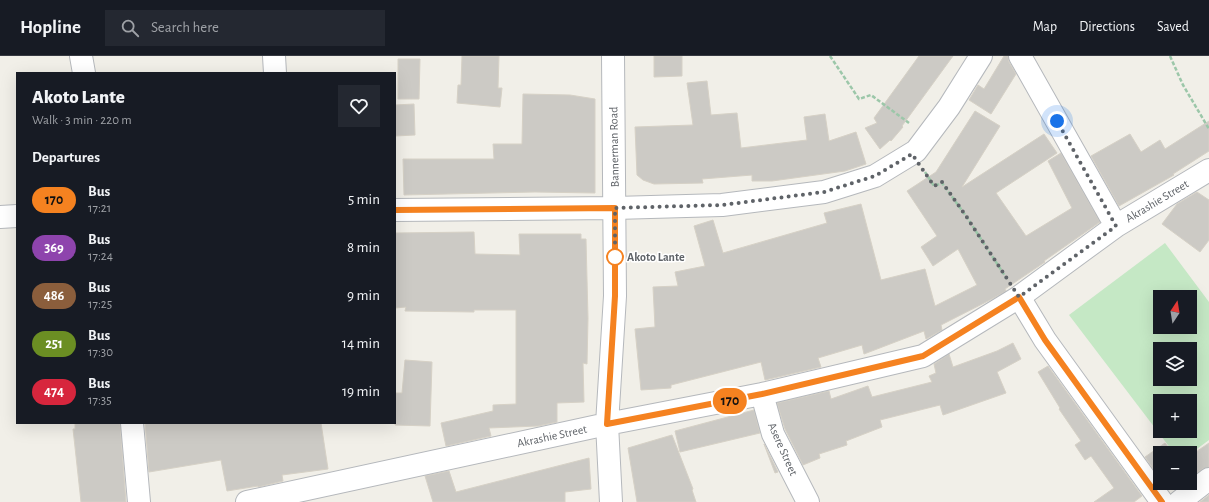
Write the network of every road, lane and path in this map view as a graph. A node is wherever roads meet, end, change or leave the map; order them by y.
1 (81, 56) edge
2 (274, 56) edge
3 (613, 56) edge
4 (830, 56) edge
5 (981, 56) edge
6 (1020, 56) edge
7 (1170, 56) edge
8 (84, 72) edge
9 (275, 72) edge
10 (1209, 129) edge
11 (927, 136) junction
12 (912, 154) junction
13 (1209, 170) edge
14 (615, 208) junction
15 (396, 210) edge
16 (16, 216) edge
17 (0, 217) edge
18 (1116, 226) junction
19 (1019, 297) junction
20 (762, 394) junction
21 (132, 424) edge
22 (607, 424) junction
23 (1209, 479) edge
24 (139, 502) edge
25 (247, 502) edge
26 (611, 502) edge
27 (808, 502) edge
28 (1162, 502) edge
29 (1179, 502) edge

1 - 8 street
2 - 9 street
3 - 14 street, Bannerman Road
4 - 11 path
5 - 11 street
6 - 18 street
7 - 10 path
11 - 12 street
12 - 14 street
12 - 19 path
13 - 18 street, Akrashie Street
14 - 15 street
14 - 22 street, Bannerman Road
16 - 17 street
18 - 19 street, Akrashie Street
19 - 20 street, Akrashie Street
19 - 28 street
20 - 22 street, Akrashie Street
20 - 27 street, Asere Street
21 - 24 street
22 - 25 street, Akrashie Street
22 - 26 street, Bannerman Road
23 - 29 street

